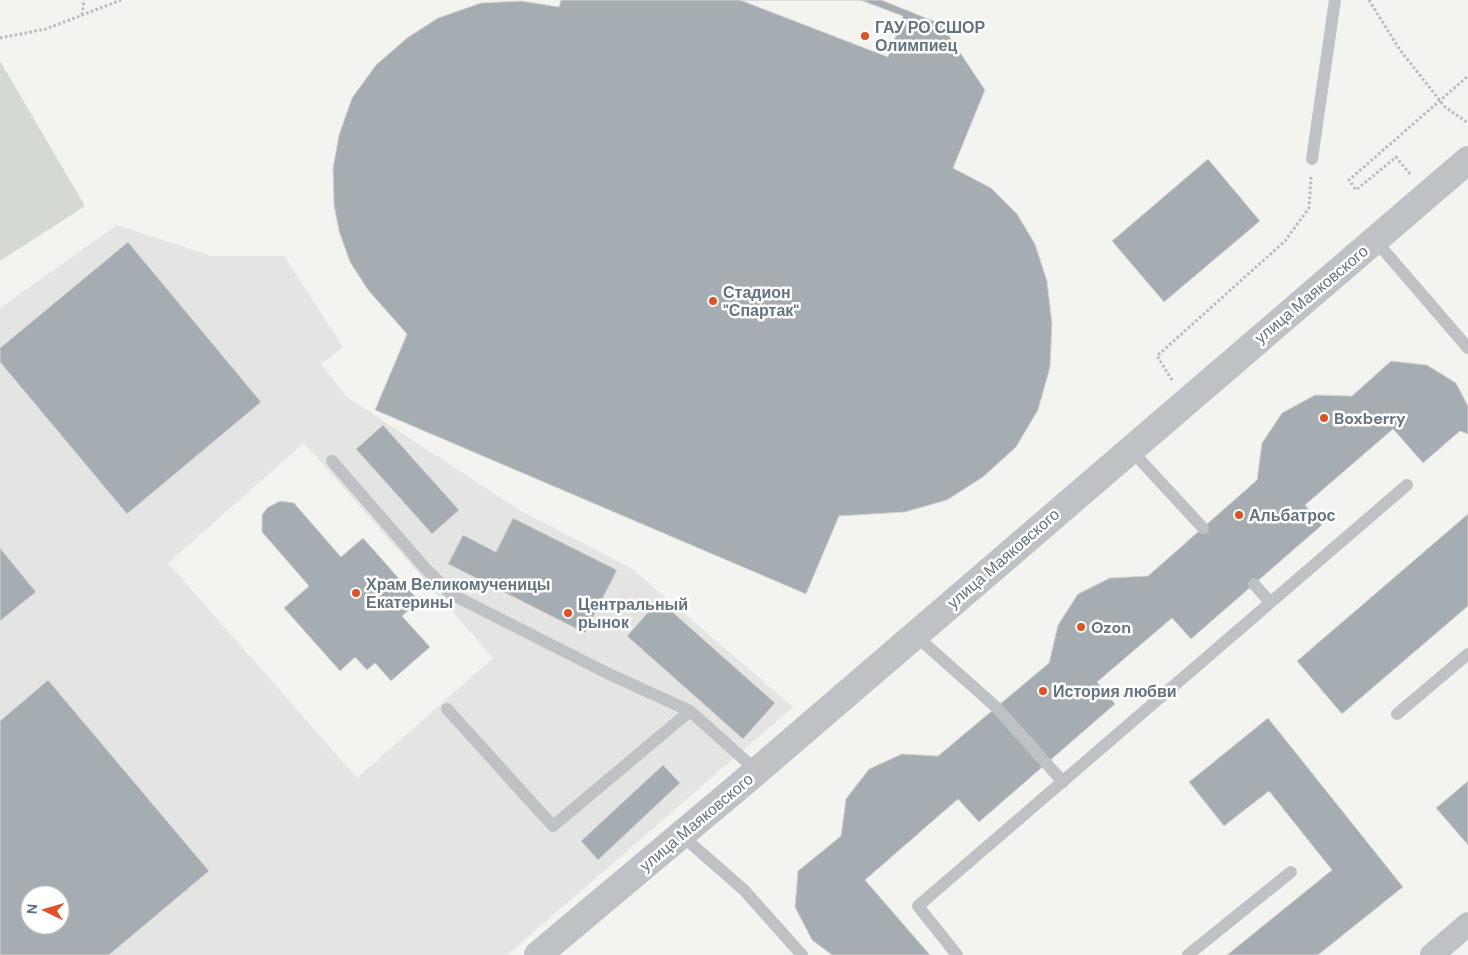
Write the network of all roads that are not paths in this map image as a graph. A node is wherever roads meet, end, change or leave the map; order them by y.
1 (1335, 0) edge
2 (1312, 159) road end
3 (1468, 160) edge
4 (1375, 240) junction
5 (1468, 348) edge
6 (1130, 448) junction
7 (332, 461) dead end
8 (1407, 484) dead end
9 (1203, 528) dead end
10 (1254, 584) dead end
11 (1270, 602) junction
12 (915, 635) junction
13 (1468, 654) edge
14 (447, 709) dead end
15 (690, 710) junction
16 (1397, 714) dead end
17 (757, 771) junction
18 (1062, 782) junction
19 (680, 834) junction
20 (1291, 872) dead end
21 (1468, 924) edge
22 (538, 955) edge
23 (802, 955) edge
24 (958, 955) edge
25 (1188, 955) edge
26 (1432, 955) edge

1 - 2 lane
3 - 4 street, улица Маяковского
4 - 5 lane
4 - 6 street, улица Маяковского
6 - 9 lane
6 - 12 street, улица Маяковского
7 - 15 lane
8 - 11 lane
10 - 11 lane
11 - 18 lane
12 - 17 street, улица Маяковского
12 - 18 lane
13 - 16 lane
14 - 15 lane
15 - 17 lane
17 - 19 street, улица Маяковского
18 - 24 lane
19 - 22 street, улица Маяковского
19 - 23 lane
20 - 25 lane
21 - 26 street

